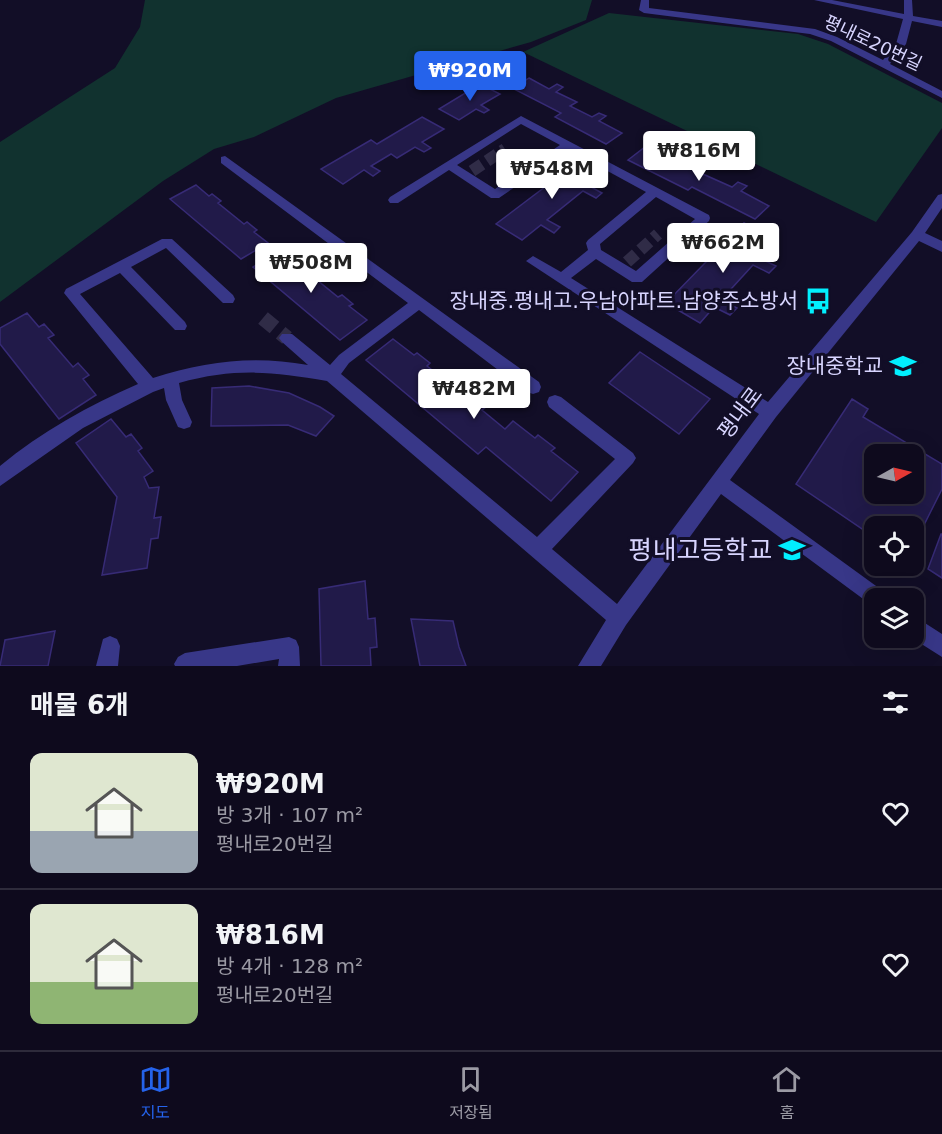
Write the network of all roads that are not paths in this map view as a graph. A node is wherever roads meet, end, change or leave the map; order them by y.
1 (823, 0) edge
2 (908, 0) edge
3 (645, 5) edge
4 (909, 18) junction
5 (942, 24) edge
6 (884, 64) junction
7 (942, 95) edge
8 (568, 145) junction
9 (225, 160) dead end
10 (449, 165) junction
11 (655, 191) junction
12 (942, 198) edge
13 (394, 200) dead end
14 (917, 235) junction
15 (942, 247) edge
16 (594, 252) junction
17 (533, 261) dead end
18 (122, 266) junction
19 (561, 279) junction
20 (228, 299) dead end
21 (418, 303) junction
22 (180, 326) dead end
23 (287, 338) tunnel mouth
24 (332, 375) junction
25 (170, 379) junction
26 (149, 385) junction
27 (533, 387) dead end
28 (555, 402) dead end
29 (770, 412) junction
30 (184, 422) dead end
31 (0, 478) edge
32 (719, 482) junction
33 (538, 550) junction
34 (864, 589) edge
35 (619, 618) junction
36 (924, 634) edge
37 (942, 647) edge
38 (196, 664) edge
39 (289, 666) edge
40 (589, 666) edge

1 - 4 street
2 - 4 street
3 - 6 street, 평내로20번길
4 - 5 street
4 - 6 street
6 - 7 street, 평내로20번길
8 - 10 street
8 - 10 street
8 - 11 street
9 - 21 street
10 - 13 street
11 - 16 street
11 - 16 street
12 - 14 street, 평내로
14 - 15 street
14 - 29 street, 평내로
16 - 19 street
17 - 19 street
18 - 20 street
18 - 22 street
18 - 26 street
19 - 29 street
21 - 24 street
21 - 27 street
23 - 24 street
24 - 25 street
24 - 33 street
25 - 26 street
25 - 30 street
26 - 31 street
28 - 33 street
29 - 32 street, 평내로
32 - 34 street
32 - 35 street, 평내로
33 - 35 street
35 - 40 street, 평내로
36 - 37 street
38 - 39 street

